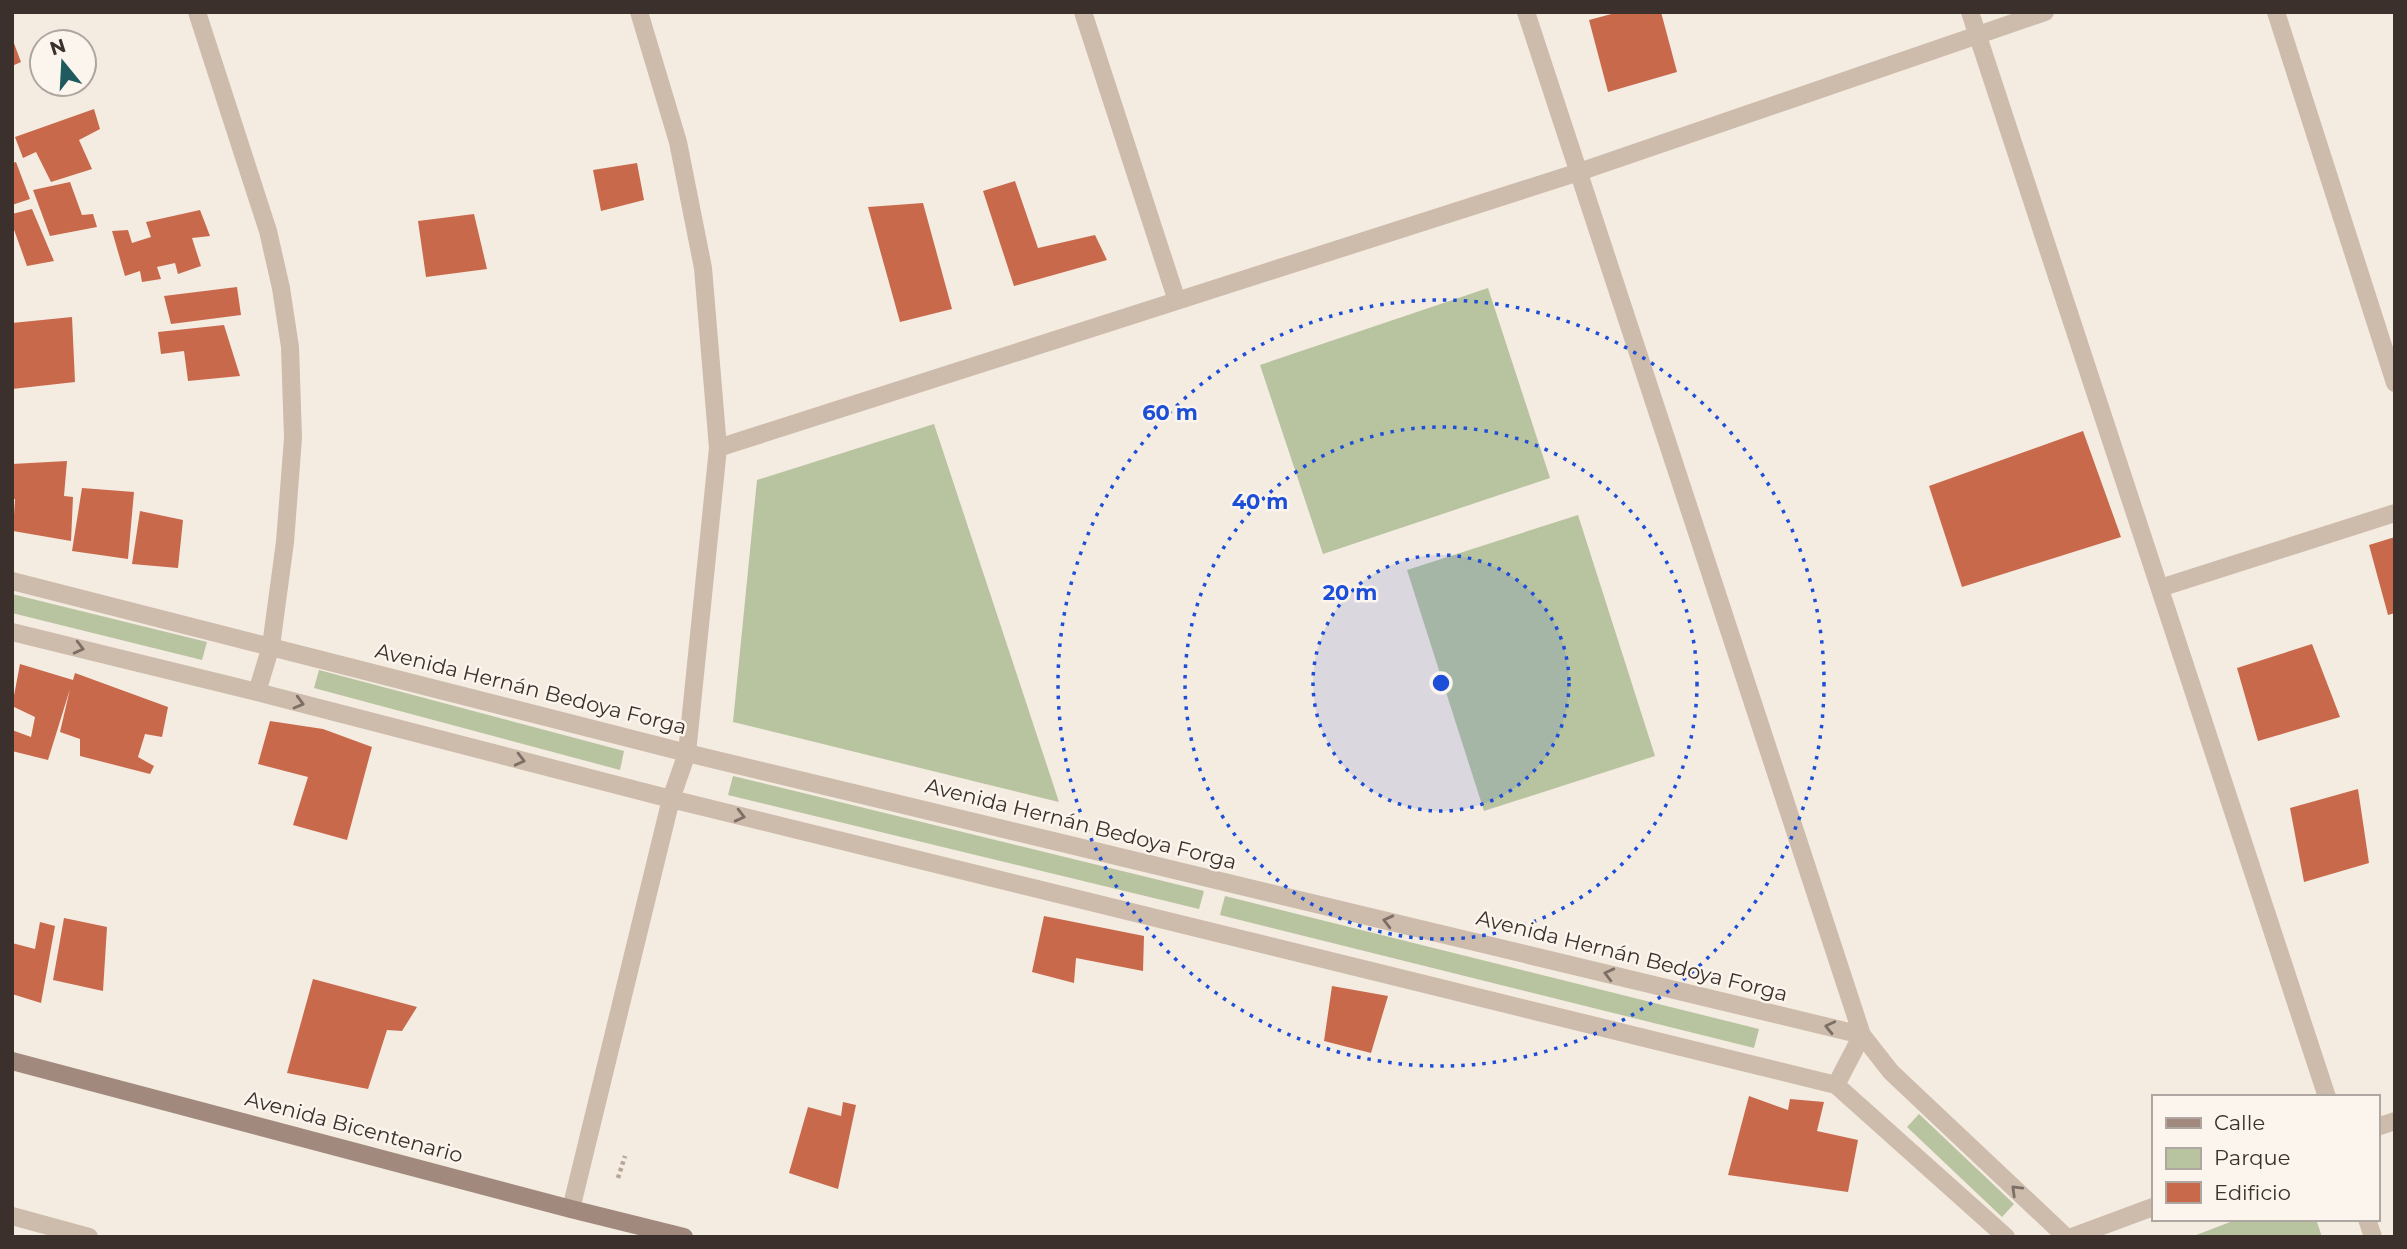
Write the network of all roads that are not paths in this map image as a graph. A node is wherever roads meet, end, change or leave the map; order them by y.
1 (197, 12) edge
2 (639, 12) edge
3 (1083, 12) edge
4 (1526, 12) edge
5 (1970, 12) edge
6 (2045, 12) edge
7 (2276, 12) edge
8 (1977, 35) junction
9 (1579, 172) junction
10 (1177, 301) junction
11 (2395, 383) edge
12 (718, 449) junction
13 (2395, 513) edge
14 (12, 581) edge
15 (2160, 588) junction
16 (12, 632) edge
17 (271, 646) junction
18 (257, 692) junction
19 (687, 753) junction
20 (671, 799) junction
21 (1862, 1035) junction
22 (12, 1061) edge
23 (1836, 1085) junction
24 (2326, 1095) edge
25 (2152, 1207) edge
26 (571, 1209) junction
27 (12, 1216) edge
28 (89, 1237) edge
29 (684, 1237) edge
30 (2006, 1237) edge
31 (2066, 1237) edge
32 (2072, 1237) edge

1 - 17 street
2 - 12 street
3 - 10 street
4 - 9 street
5 - 8 street
6 - 8 street
7 - 11 street
8 - 9 street
8 - 15 street
9 - 10 street
9 - 21 street
10 - 12 street
12 - 19 street
13 - 15 street
14 - 17 street, Avenida Hernán Bedoya Forga
15 - 24 street
16 -> 18 street
17 - 18 street
17 - 19 street, Avenida Hernán Bedoya Forga
18 -> 20 street
19 - 20 street
21 -> 19 street, Avenida Hernán Bedoya Forga
20 -> 23 street
20 - 26 street
21 - 23 street
31 -> 21 street
22 - 26 main road, Avenida Bicentenario
23 - 30 street
25 - 32 street
26 - 29 main road, Avenida Bicentenario
27 - 28 street

